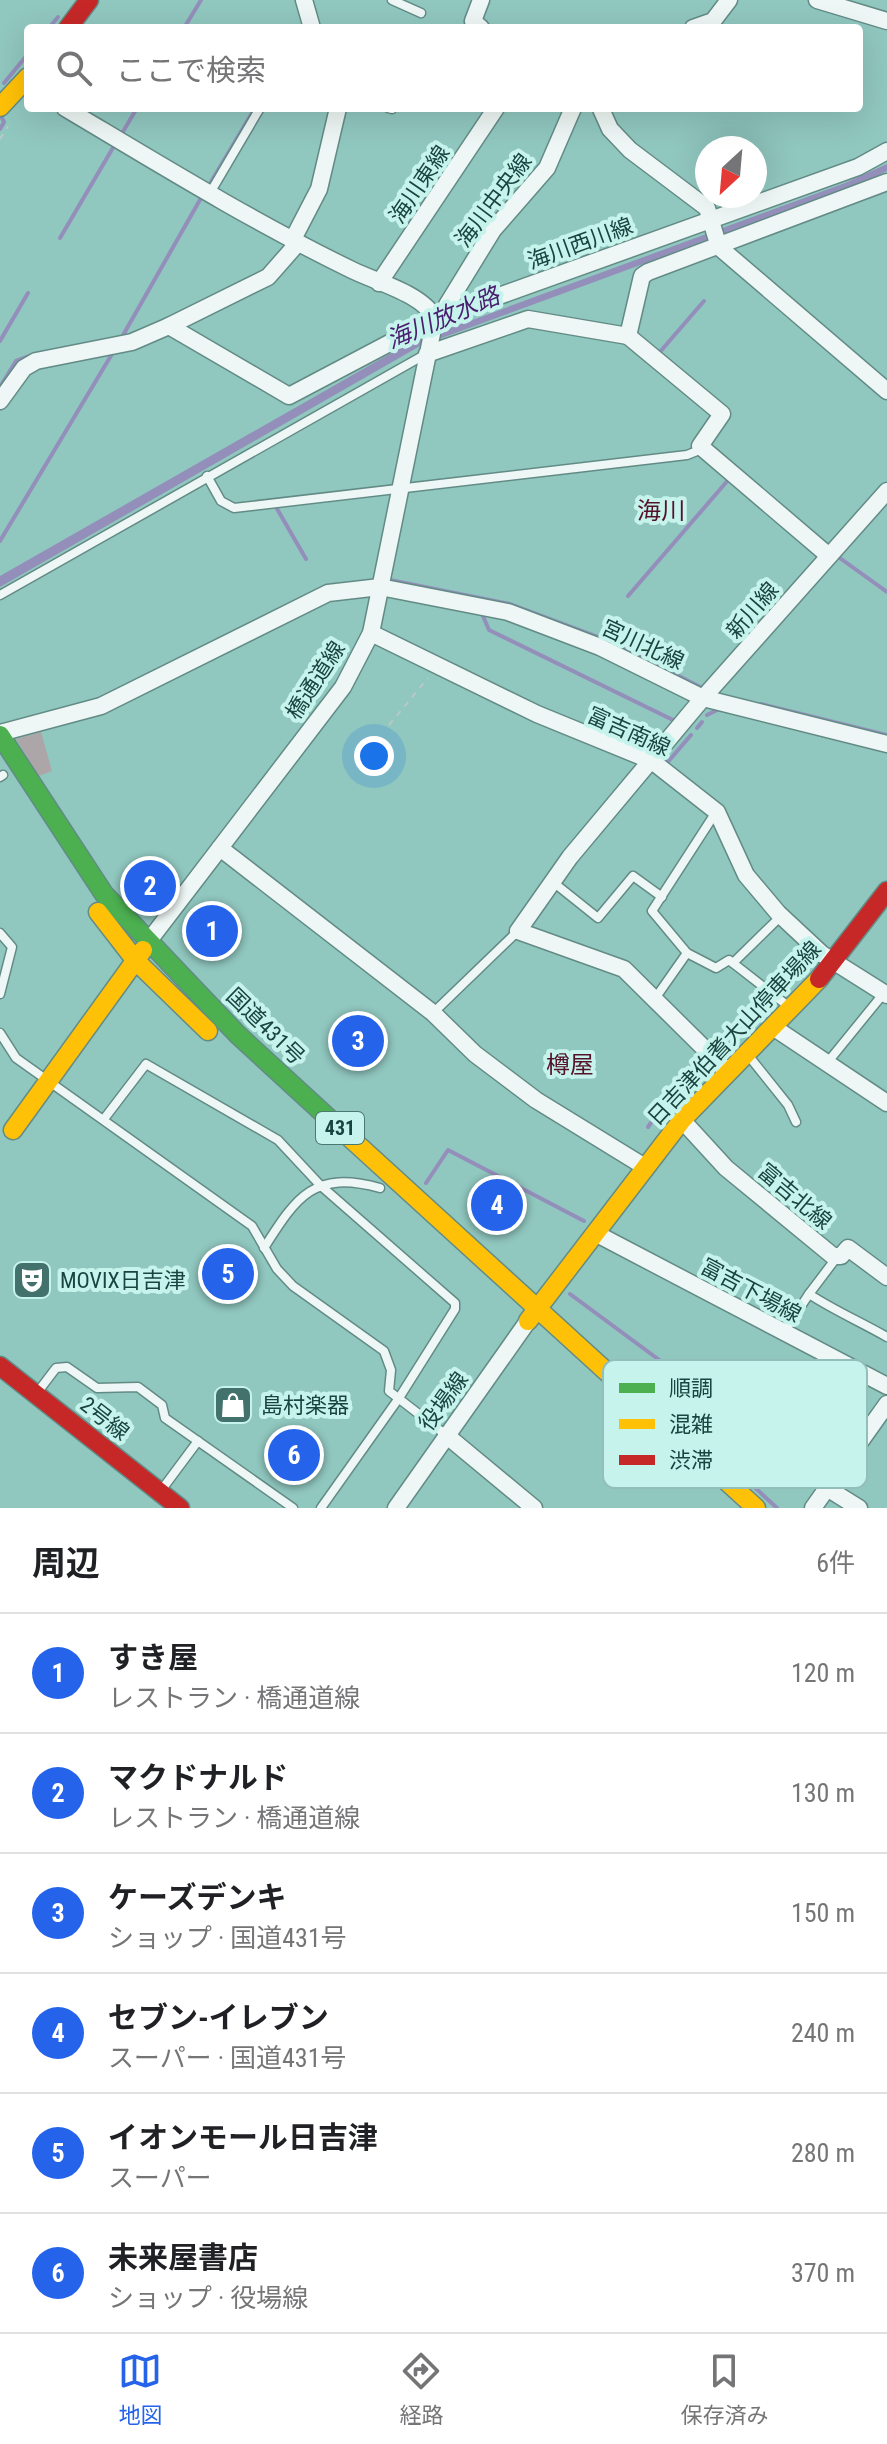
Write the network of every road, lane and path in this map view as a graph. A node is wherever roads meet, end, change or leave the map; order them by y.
1 (89, 0) edge
2 (304, 0) edge
3 (392, 0) edge
4 (481, 0) edge
5 (729, 0) edge
6 (817, 0) edge
7 (421, 13) dead end
8 (887, 21) edge
9 (71, 24) edge
10 (310, 24) edge
11 (476, 24) edge
12 (704, 24) edge
13 (24, 84) edge
14 (0, 107) edge
15 (72, 112) edge
16 (258, 112) edge
17 (337, 112) edge
18 (493, 112) edge
19 (571, 112) edge
20 (605, 112) edge
21 (887, 151) edge
22 (886, 184) edge
23 (210, 194) junction
24 (711, 221) junction
25 (294, 242) junction
26 (718, 244) junction
27 (379, 283) junction
28 (438, 321) junction
29 (169, 326) junction
30 (628, 336) junction
31 (428, 351) junction
32 (887, 391) edge
33 (0, 401) edge
34 (703, 448) junction
35 (207, 476) junction
36 (400, 489) junction
37 (887, 491) edge
38 (829, 556) junction
39 (380, 587) junction
40 (0, 595) edge
41 (371, 633) junction
42 (436, 663) junction
43 (703, 698) junction
44 (389, 725) dead end
45 (0, 734) edge
46 (887, 744) edge
47 (652, 761) junction
48 (717, 812) junction
49 (220, 848) junction
50 (58, 858) dead end
51 (553, 882) junction
52 (887, 891) edge
53 (662, 897) junction
54 (781, 916) junction
55 (518, 931) junction
56 (0, 933) edge
57 (148, 942) junction
58 (687, 953) junction
59 (136, 961) junction
60 (733, 963) junction
61 (834, 963) junction
62 (0, 994) edge
63 (885, 994) edge
64 (654, 1000) junction
65 (791, 1008) junction
66 (433, 1013) junction
67 (773, 1027) junction
68 (0, 1033) edge
69 (747, 1054) junction
70 (827, 1063) junction
71 (727, 1071) junction
72 (49, 1080) junction
73 (887, 1103) edge
74 (104, 1119) junction
75 (682, 1120) junction
76 (796, 1122) dead end
77 (6, 1139) edge
78 (645, 1167) junction
79 (320, 1185) junction
80 (380, 1188) junction
81 (595, 1233) junction
82 (264, 1248) junction
83 (837, 1256) junction
84 (887, 1277) edge
85 (809, 1294) junction
86 (534, 1315) junction
87 (784, 1332) junction
88 (887, 1337) edge
89 (837, 1360) edge
90 (0, 1366) edge
91 (603, 1375) edge
92 (867, 1376) edge
93 (603, 1382) edge
94 (887, 1386) edge
95 (36, 1395) junction
96 (399, 1398) junction
97 (887, 1404) edge
98 (867, 1432) edge
99 (446, 1435) junction
100 (198, 1441) junction
101 (711, 1488) edge
102 (733, 1488) edge
103 (827, 1488) joint
104 (160, 1492) junction
105 (180, 1508) edge
106 (293, 1508) edge
107 (321, 1508) edge
108 (396, 1508) edge
109 (534, 1508) edge
110 (732, 1508) edge
111 (756, 1508) edge
112 (813, 1508) edge
113 (859, 1508) edge

1 - 9 main road
2 - 10 street
3 - 7 lane
4 - 11 street
5 - 12 street
6 - 8 street
13 - 14 main road
15 - 23 street
16 - 23 lane
17 - 25 street
18 - 27 street, 海川東線
19 - 28 street, 海川中央線
20 - 24 street
21 - 24 street, 海川西川線
22 - 26 street
23 - 25 street
24 - 26 street
24 - 28 street, 海川西川線
25 - 27 street
25 - 29 street
26 - 30 street
26 - 32 street
27 - 28 street
28 - 29 street, 海川西川線
28 - 31 street, 海川中央線
29 - 33 street
30 - 31 street
30 - 34 street
31 - 35 lane
31 - 36 street, 橋通道線
34 - 36 lane
34 - 38 street
35 - 36 lane
35 - 40 lane
36 - 39 street, 橋通道線
37 - 38 street, 新川線
38 - 43 street, 新川線
39 - 41 street, 橋通道線
39 - 43 street, 宮川北線
39 - 45 street, 宮川北線
41 - 42 street, 富吉南線
41 - 49 street, 橋通道線
42 - 44 path
42 - 47 street, 富吉南線
43 - 46 street, 宮川北線
43 - 47 street, 新川線
45 - 57 main road, 国道431号 / 431
47 - 48 street, 富吉南線
47 - 51 street, 新川線
48 - 53 lane
48 - 54 street, 富吉南線
49 - 57 street, 橋通道線
49 - 66 street
50 - 59 main road, 国道431号 / 431
51 - 53 lane
51 - 55 street, 新川線
52 - 61 main road, 日吉津伯耆大山停車場線
53 - 58 lane
54 - 60 lane
54 - 61 street, 富吉南線
55 - 64 street
55 - 66 lane
56 - 62 lane
57 - 59 main road
57 - 86 main road, 国道431号 / 431
58 - 60 lane
58 - 64 lane
59 - 72 main road
59 - 80 main road, 国道431号 / 431
60 - 65 lane
61 - 63 street, 富吉南線
61 - 65 main road, 日吉津伯耆大山停車場線
63 - 70 lane
64 - 71 street
65 - 67 main road, 日吉津伯耆大山停車場線
66 - 78 street
67 - 69 main road, 日吉津伯耆大山停車場線
67 - 70 street
68 - 72 lane
69 - 71 main road, 日吉津伯耆大山停車場線
69 - 76 lane
70 - 73 street
71 - 75 main road, 日吉津伯耆大山停車場線
72 - 74 lane
72 - 77 main road
74 - 79 lane
74 - 82 lane
75 - 78 main road, 日吉津伯耆大山停車場線
75 - 83 street, 富吉北線
78 - 81 main road, 日吉津伯耆大山停車場線
79 - 80 lane
79 - 82 lane
79 - 96 lane
80 - 86 main road, 国道431号 / 431
81 - 86 main road, 日吉津伯耆大山停車場線
81 - 87 street, 富吉下場線
82 - 96 lane
83 - 84 street, 富吉北線
83 - 85 lane
85 - 87 lane
85 - 88 lane
86 - 91 main road, 国道431号 / 431
86 - 93 main road, 国道431号 / 431
86 - 99 street, 役場線
87 - 89 street, 富吉下場線
90 - 95 main road, 2号線
92 - 94 street, 富吉下場線
95 - 100 lane
95 - 104 main road, 2号線
96 - 99 lane
96 - 107 lane
97 - 98 street
99 - 108 street, 役場線
99 - 109 street
100 - 104 lane
100 - 106 lane
101 - 110 main road, 国道431号 / 431
102 - 111 main road, 国道431号 / 431
103 - 112 street
103 - 113 street
104 - 105 main road, 2号線

